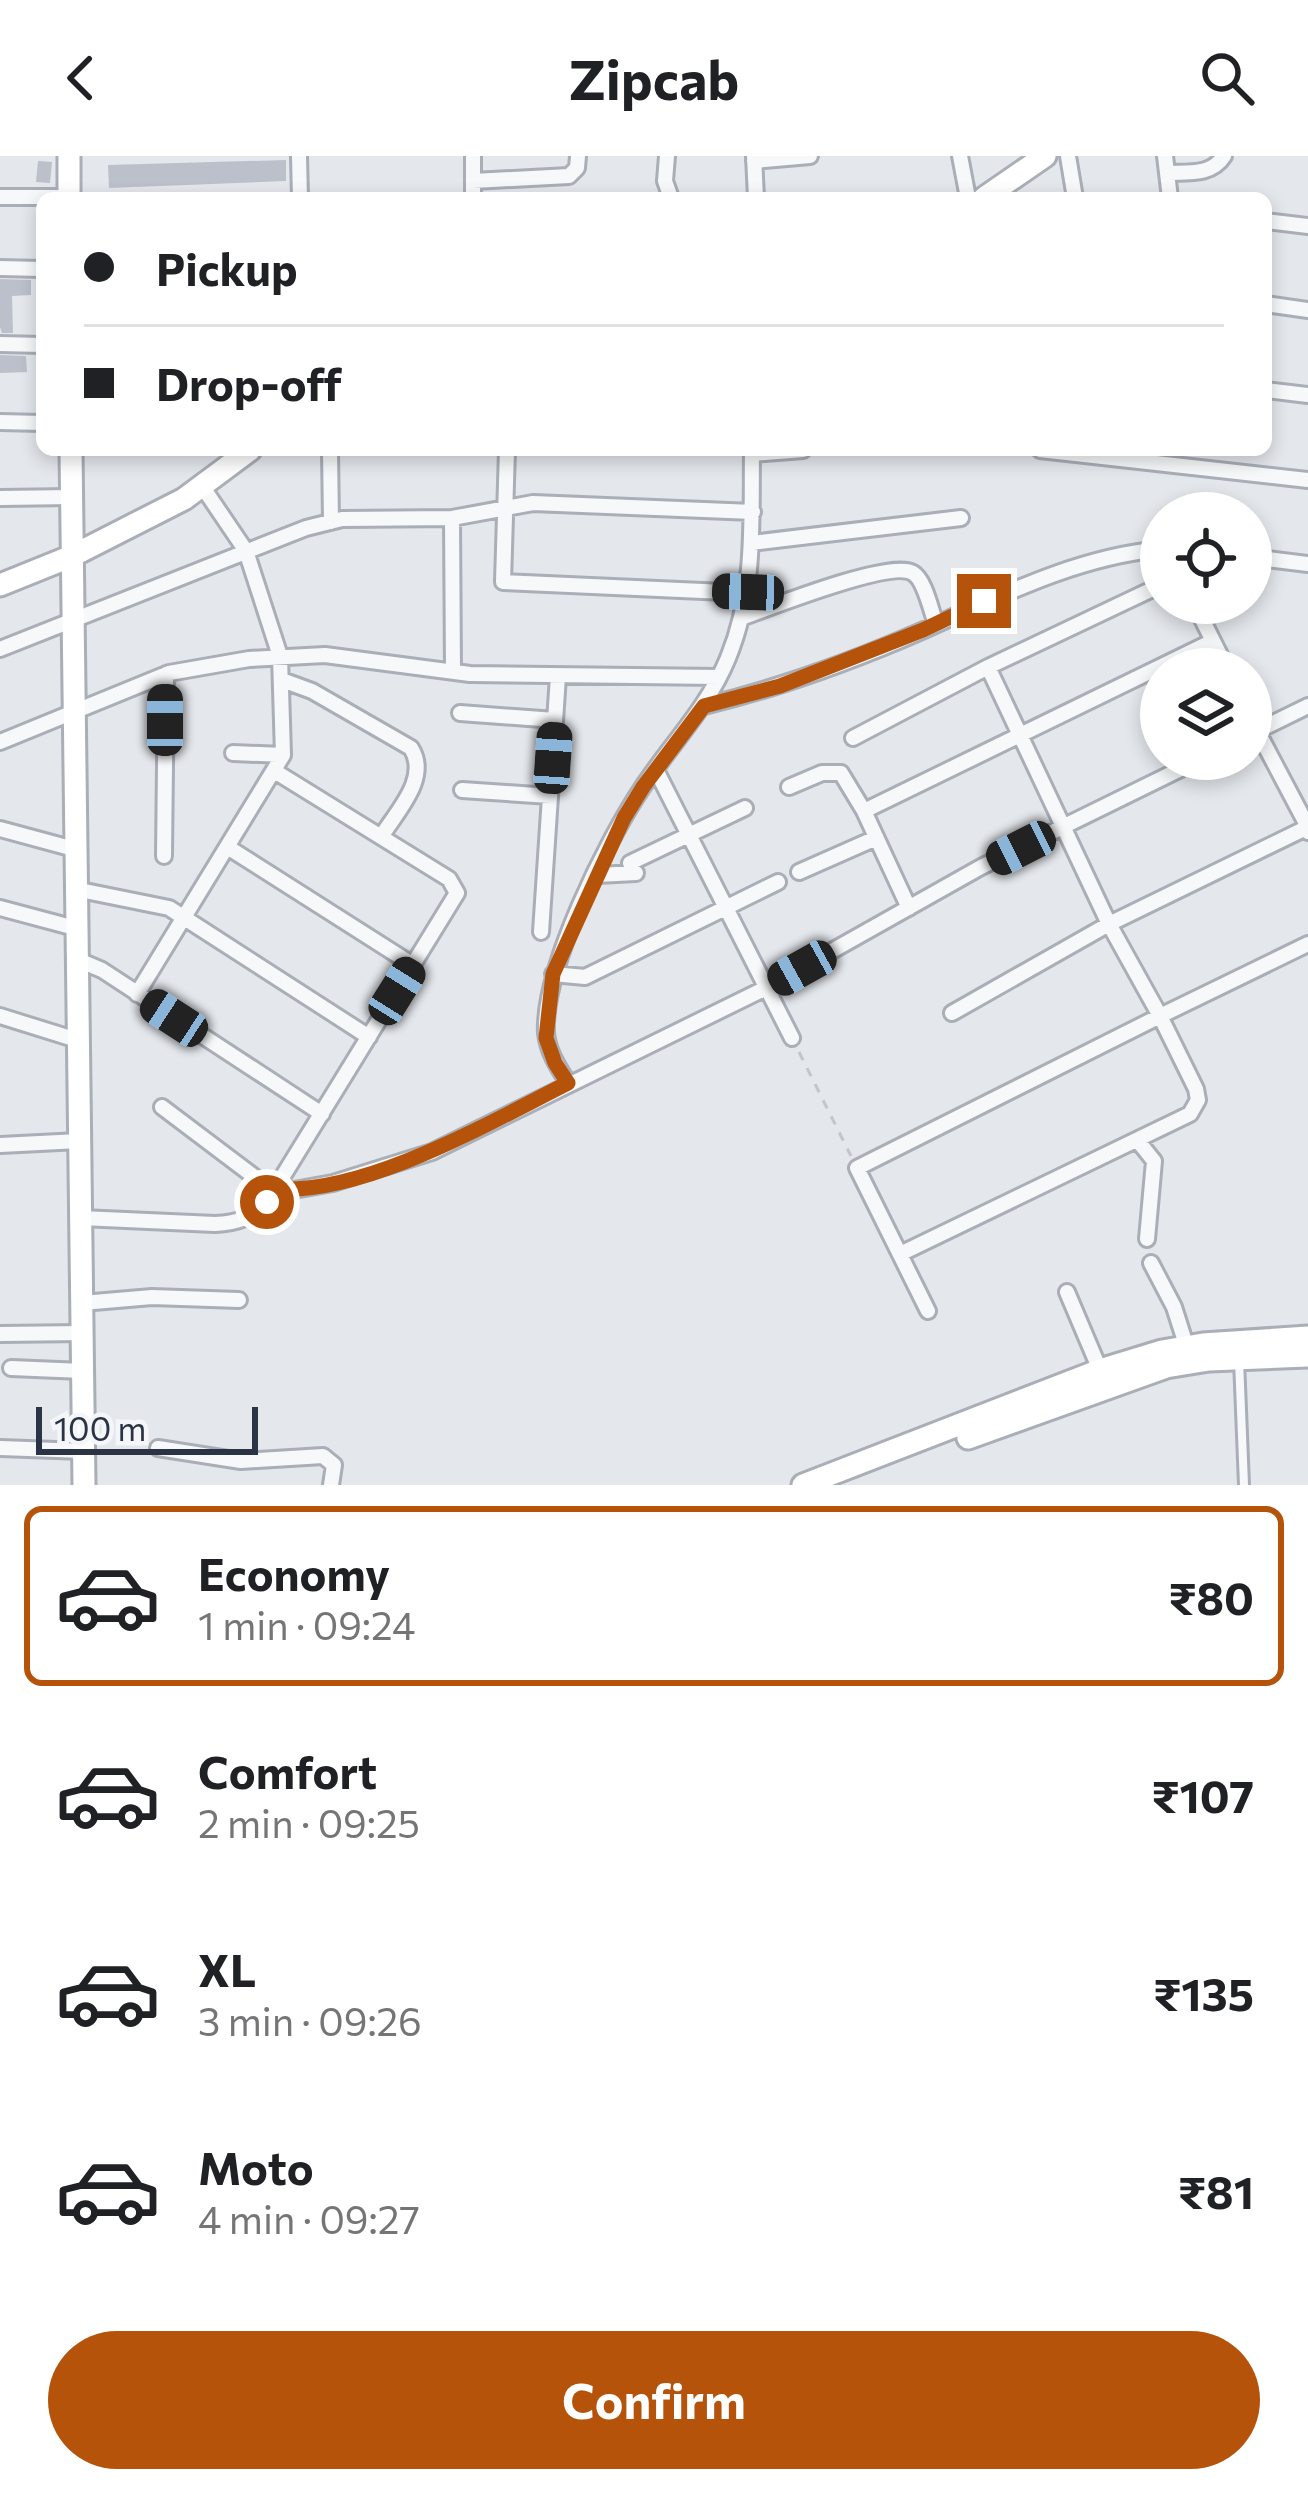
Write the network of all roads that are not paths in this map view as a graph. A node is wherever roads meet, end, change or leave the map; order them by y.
1 (69, 156) edge
2 (299, 156) edge
3 (473, 156) edge
4 (578, 156) edge
5 (667, 156) edge
6 (809, 156) edge
7 (960, 156) edge
8 (1045, 156) edge
9 (1068, 156) edge
10 (1165, 156) edge
11 (1224, 156) edge
12 (754, 159) edge
13 (1167, 173) junction
14 (473, 181) junction
15 (69, 192) edge
16 (300, 192) edge
17 (473, 192) edge
18 (669, 192) edge
19 (756, 192) edge
20 (967, 192) edge
21 (993, 192) edge
22 (1074, 192) edge
23 (1169, 192) edge
24 (0, 197) edge
25 (36, 197) edge
26 (1272, 222) edge
27 (1308, 226) edge
28 (0, 268) edge
29 (36, 269) edge
30 (1272, 305) edge
31 (1308, 310) edge
32 (0, 344) edge
33 (36, 345) edge
34 (1272, 391) edge
35 (1308, 395) edge
36 (0, 422) edge
37 (36, 423) edge
38 (71, 456) edge
39 (242, 456) edge
40 (330, 456) edge
41 (507, 456) edge
42 (752, 456) edge
43 (1166, 457) edge
44 (1308, 480) edge
45 (202, 486) junction
46 (72, 497) junction
47 (0, 498) edge
48 (504, 506) junction
49 (753, 512) junction
50 (452, 518) junction
51 (961, 518) dead end
52 (331, 522) junction
53 (751, 543) junction
54 (246, 550) junction
55 (1140, 552) edge
56 (72, 556) junction
57 (1272, 560) edge
58 (1308, 564) edge
59 (0, 585) edge
60 (748, 592) junction
61 (1140, 595) edge
62 (73, 618) junction
63 (741, 618) junction
64 (936, 624) junction
65 (1204, 624) edge
66 (1213, 641) junction
67 (1216, 648) edge
68 (0, 649) edge
69 (280, 656) junction
70 (988, 668) junction
71 (453, 671) junction
72 (166, 674) junction
73 (558, 676) junction
74 (719, 677) junction
75 (282, 680) junction
76 (704, 706) junction
77 (1308, 706) edge
78 (73, 711) junction
79 (460, 713) dead end
80 (555, 720) junction
81 (1272, 720) edge
82 (1019, 734) junction
83 (853, 738) dead end
84 (0, 742) edge
85 (233, 753) dead end
86 (284, 755) junction
87 (1272, 764) edge
88 (656, 770) junction
89 (276, 772) junction
90 (1159, 780) edge
91 (790, 787) dead end
92 (461, 790) dead end
93 (550, 796) junction
94 (745, 808) dead end
95 (864, 811) junction
96 (1062, 828) junction
97 (0, 829) edge
98 (1307, 829) edge
99 (688, 833) junction
100 (381, 837) junction
101 (876, 838) junction
102 (229, 848) junction
103 (74, 849) junction
104 (164, 856) dead end
105 (800, 872) dead end
106 (597, 875) junction
107 (778, 883) dead end
108 (75, 889) junction
109 (725, 906) junction
110 (0, 908) edge
111 (909, 908) junction
112 (186, 918) junction
113 (1108, 923) junction
114 (75, 928) junction
115 (541, 932) dead end
116 (1308, 944) edge
117 (76, 959) junction
118 (413, 965) junction
119 (553, 974) junction
120 (766, 988) junction
121 (137, 994) junction
122 (952, 1012) dead end
123 (0, 1016) edge
124 (1160, 1016) junction
125 (369, 1037) junction
126 (792, 1038) road end
127 (77, 1040) junction
128 (568, 1083) junction
129 (162, 1107) dead end
130 (322, 1114) junction
131 (79, 1141) junction
132 (1138, 1141) junction
133 (0, 1145) edge
134 (275, 1189) junction
135 (81, 1218) junction
136 (1147, 1239) dead end
137 (900, 1254) junction
138 (1151, 1263) dead end
139 (1067, 1292) dead end
140 (239, 1300) dead end
141 (82, 1303) junction
142 (928, 1311) dead end
143 (83, 1333) junction
144 (0, 1334) edge
145 (1308, 1337) edge
146 (1189, 1354) junction
147 (1308, 1356) edge
148 (1239, 1359) junction
149 (10, 1368) dead end
150 (1100, 1370) junction
151 (83, 1371) junction
152 (0, 1448) edge
153 (158, 1448) dead end
154 (84, 1451) junction
155 (84, 1485) edge
156 (331, 1485) edge
157 (803, 1485) edge
158 (843, 1485) edge
159 (1244, 1485) edge

1 - 15 street
2 - 16 street
3 - 14 street
4 - 14 street
5 - 18 street
6 - 12 street
7 - 20 street
8 - 21 street
9 - 22 street
10 - 13 street
11 - 13 street
12 - 19 street
13 - 23 street
14 - 17 street
24 - 25 street
26 - 27 street
28 - 29 street
30 - 31 street
32 - 33 street
34 - 35 street
36 - 37 street
38 - 46 street
39 - 45 street
40 - 52 street
41 - 48 street
42 - 49 street
43 - 44 street
45 - 54 street
45 - 56 street
46 - 47 street
46 - 56 street
48 - 49 street
48 - 50 street
48 - 60 street
49 - 53 street
50 - 52 street
50 - 71 street
51 - 53 street
52 - 54 street
53 - 60 street
54 - 62 street
54 - 69 street
55 - 64 street
56 - 59 street
56 - 62 street
57 - 58 street
60 - 63 street
61 - 70 street
62 - 68 street
62 - 78 street
63 - 64 street
63 - 74 street
64 - 76 street
65 - 66 street
66 - 67 street
66 - 82 street
69 - 71 street
69 - 72 street
69 - 75 street
70 - 82 street
70 - 83 street
71 - 73 street
72 - 78 street
72 - 104 street
73 - 74 street
73 - 80 street
74 - 76 street
75 - 86 street
75 - 100 street
76 - 88 street
77 - 81 street
78 - 84 street
78 - 103 street
79 - 80 street
80 - 93 street
82 - 95 street
82 - 96 street
85 - 86 street
86 - 89 street
87 - 98 street
88 - 99 street
88 - 106 street
89 - 100 street
89 - 102 street
90 - 96 street
91 - 95 street
92 - 93 street
93 - 115 street
94 - 99 street
95 - 101 street
96 - 111 street
96 - 113 street
97 - 103 street
98 - 113 street
99 - 106 street
99 - 109 street
100 - 118 street
101 - 105 street
101 - 111 street
102 - 112 street
102 - 118 street
103 - 108 street
106 - 119 street
107 - 109 street
108 - 112 street
108 - 114 street
109 - 119 street
109 - 120 street
110 - 114 street
111 - 120 street
112 - 121 street
112 - 125 street
113 - 122 street
113 - 124 street
114 - 117 street
116 - 124 street
117 - 121 street
117 - 127 street
118 - 125 street
119 - 128 street
120 - 126 street
120 - 128 street
121 - 130 street
123 - 127 street
124 - 132 street
124 - 137 street
125 - 130 street
127 - 131 street
128 - 134 street
129 - 134 street
130 - 134 street
131 - 133 street
131 - 135 street
132 - 136 street
132 - 137 street
134 - 135 street
135 - 141 street
137 - 142 street
138 - 146 street
139 - 150 street
140 - 141 street
141 - 143 street
143 - 144 street
143 - 151 street
145 - 146 street
146 - 148 street
146 - 150 street
146 - 158 street
147 - 148 street
148 - 159 lane
149 - 151 street
150 - 157 street
151 - 154 street
152 - 154 street
153 - 156 street
154 - 155 street

